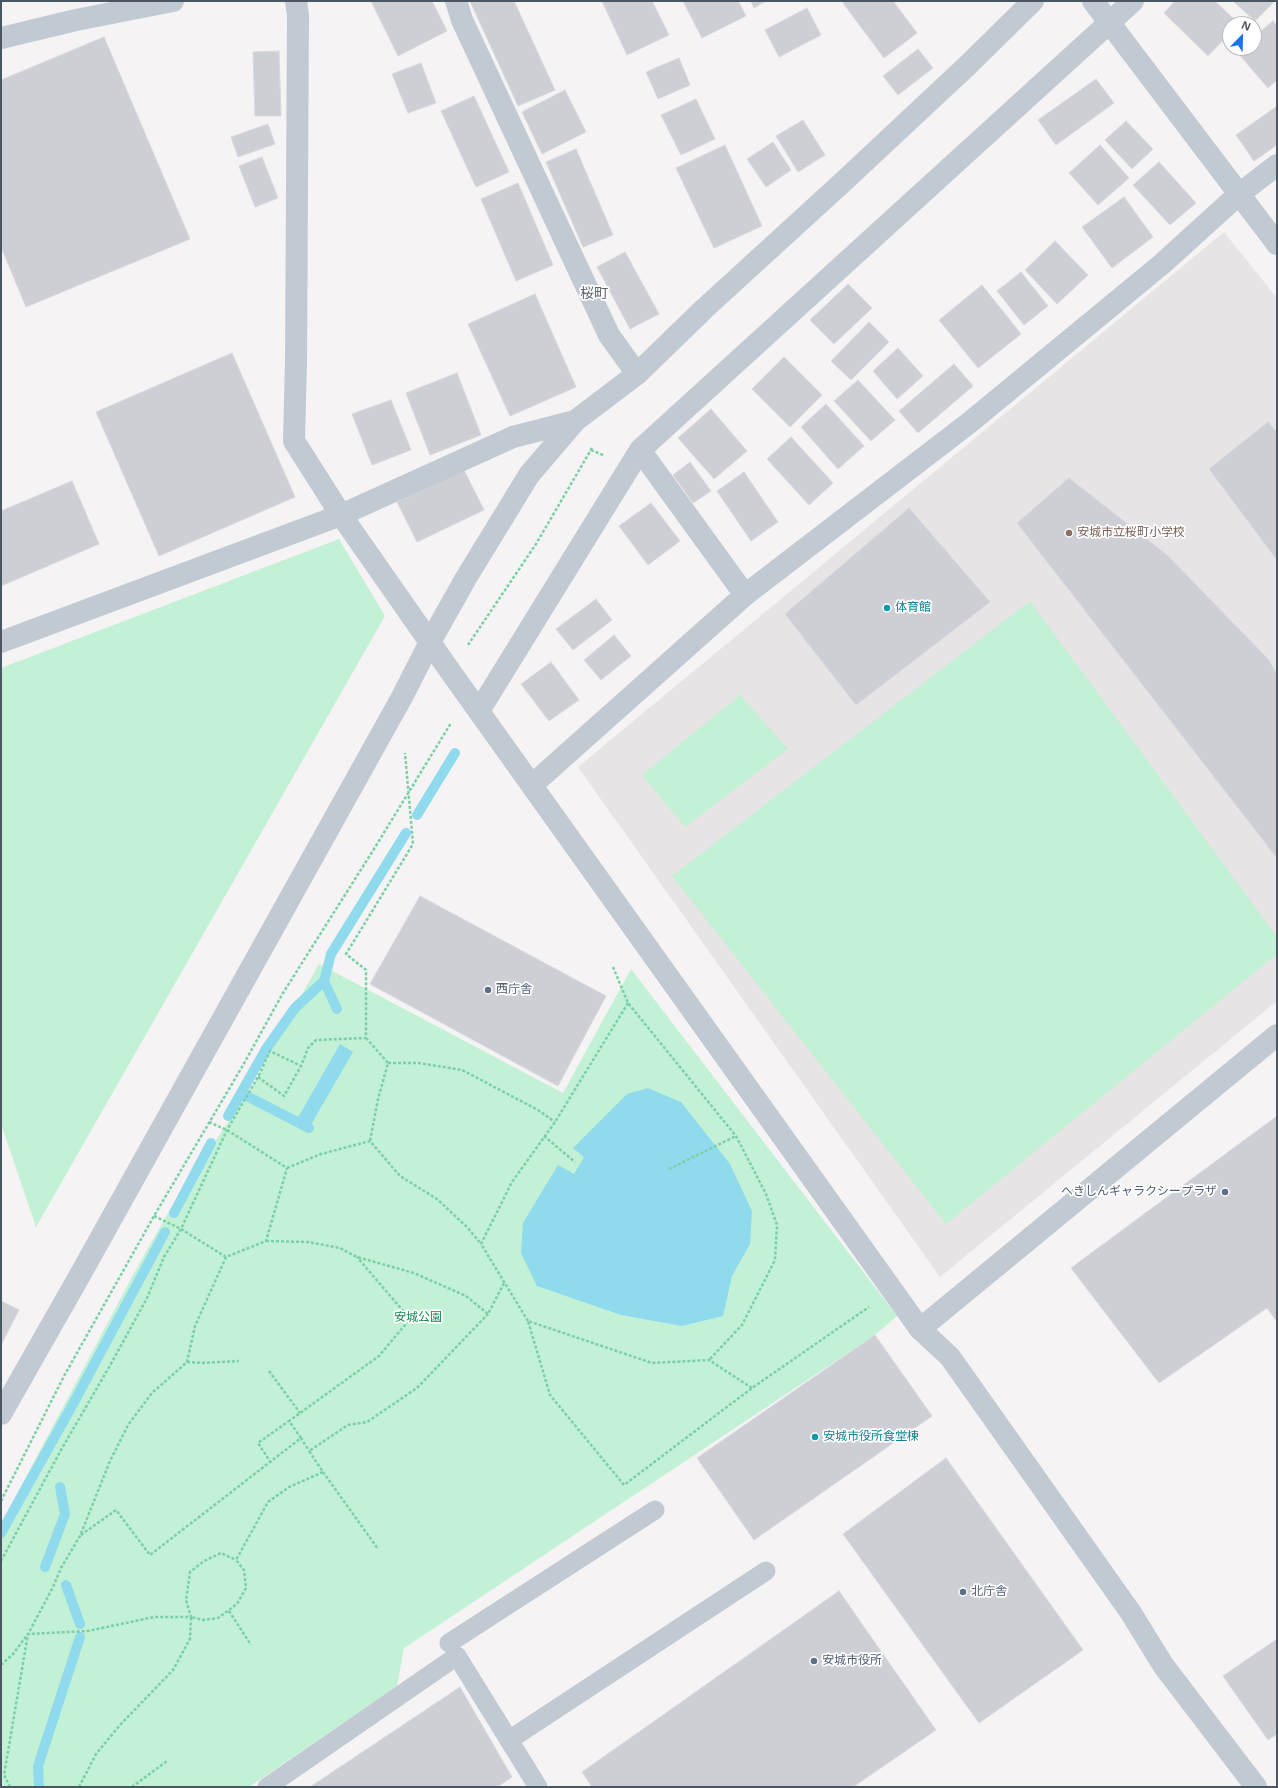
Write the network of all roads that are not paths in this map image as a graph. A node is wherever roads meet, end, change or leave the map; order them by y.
1 (173, 1) edge
2 (296, 1) edge
3 (456, 1) edge
4 (1033, 1) edge
5 (1094, 1) edge
6 (1133, 1) edge
7 (1110, 23) junction
8 (1, 38) edge
9 (1277, 165) edge
10 (1238, 195) junction
11 (1277, 244) edge
12 (637, 374) junction
13 (569, 428) junction
14 (640, 450) junction
15 (341, 515) junction
16 (745, 595) junction
17 (1, 642) edge
18 (430, 642) junction
19 (479, 711) junction
20 (532, 785) junction
21 (1277, 1035) edge
22 (920, 1329) junction
23 (1, 1414) edge
24 (655, 1510) dead end
25 (766, 1571) dead end
26 (449, 1643) junction
27 (509, 1740) junction
28 (267, 1787) edge
29 (538, 1787) edge
30 (1256, 1787) edge

1 - 8 street
2 - 15 street
3 - 12 street
4 - 12 street
5 - 7 street
6 - 7 street
7 - 10 street
7 - 14 street
9 - 10 street
10 - 11 street
10 - 16 street
12 - 13 street
13 - 15 street
13 - 18 street
14 - 16 street
14 - 19 street
15 - 17 street
15 - 18 street
16 - 20 street
18 - 19 street
18 - 23 street
19 - 20 street
20 - 22 street
21 - 22 street
22 - 30 street
24 - 26 lane
25 - 27 lane
26 - 27 lane
26 - 28 lane
27 - 29 lane

